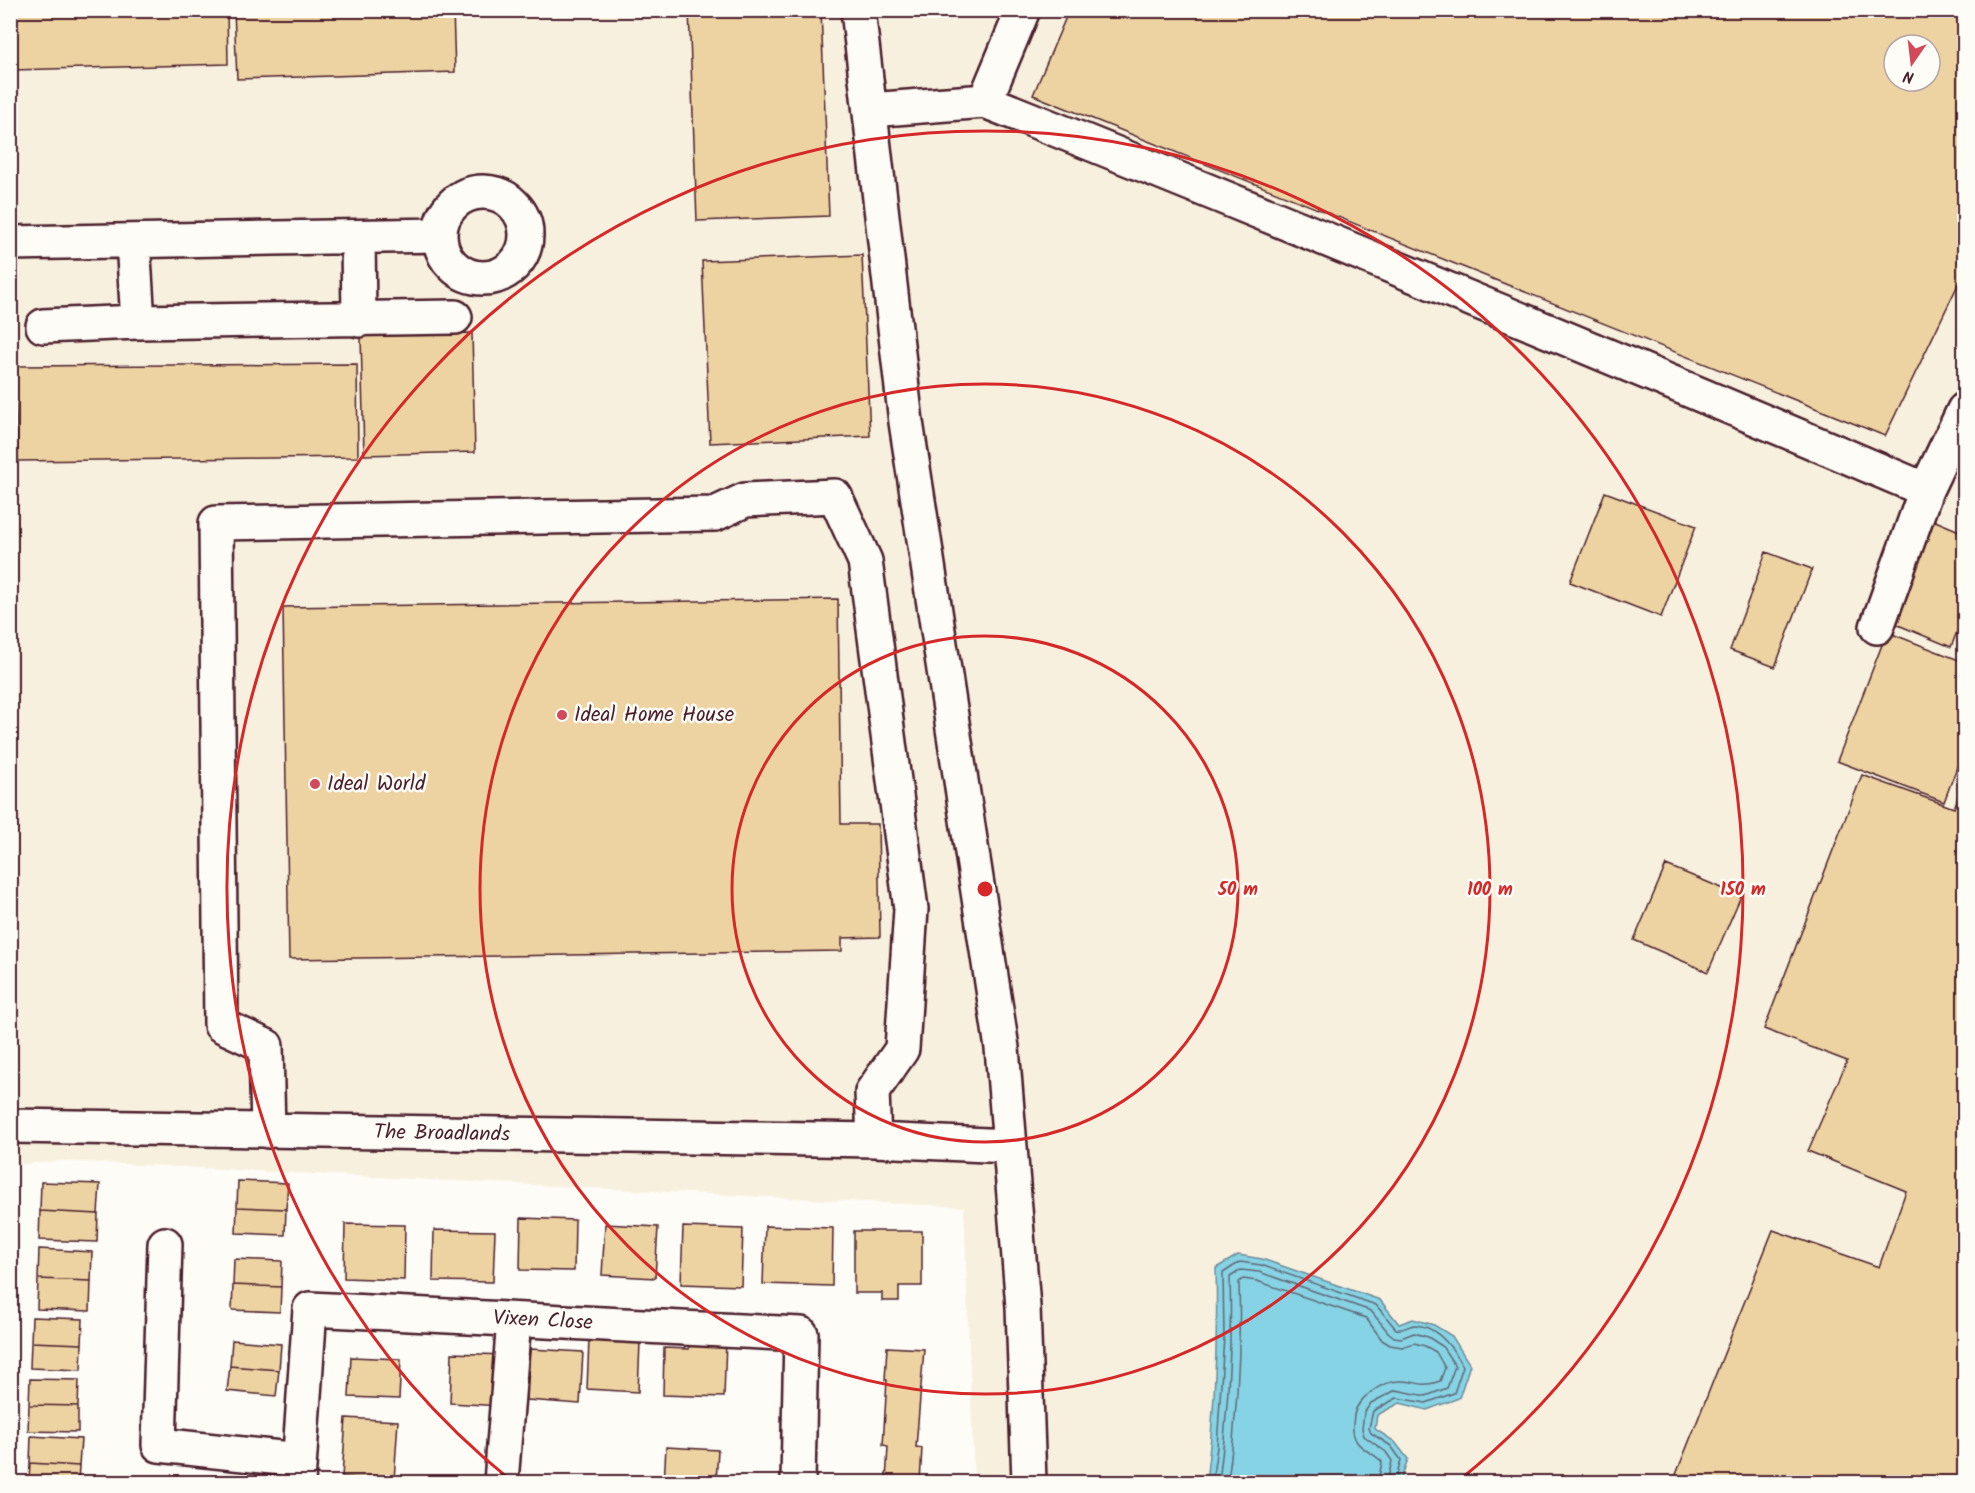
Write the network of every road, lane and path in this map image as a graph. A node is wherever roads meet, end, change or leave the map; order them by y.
1 (858, 10) edge
2 (1023, 10) edge
3 (986, 101) junction
4 (870, 110) junction
5 (439, 235) dead end
6 (358, 237) junction
7 (133, 241) junction
8 (10, 243) edge
9 (455, 317) dead end
10 (360, 320) junction
11 (138, 322) junction
12 (43, 326) dead end
13 (1965, 410) edge
14 (1926, 490) junction
15 (1877, 627) dead end
16 (10, 1126) edge
17 (268, 1131) junction
18 (874, 1140) junction
19 (1010, 1146) junction
20 (165, 1244) dead end
21 (514, 1320) junction
22 (298, 1471) edge
23 (501, 1482) edge
24 (798, 1482) edge
25 (1029, 1482) edge

1 - 4 street
2 - 3 street
3 - 4 street
3 - 14 street
4 - 19 street
5 - 6 street
6 - 7 street
6 - 10 street
7 - 8 street
7 - 11 street
9 - 10 street
10 - 11 street
11 - 12 street
13 - 14 street
14 - 15 street
16 - 17 street, The Broadlands
17 - 18 street, The Broadlands
17 - 18 street
18 - 19 street, The Broadlands
19 - 25 street
20 - 22 street
21 - 22 street, Vixen Close
21 - 23 street
21 - 24 street, Vixen Close

